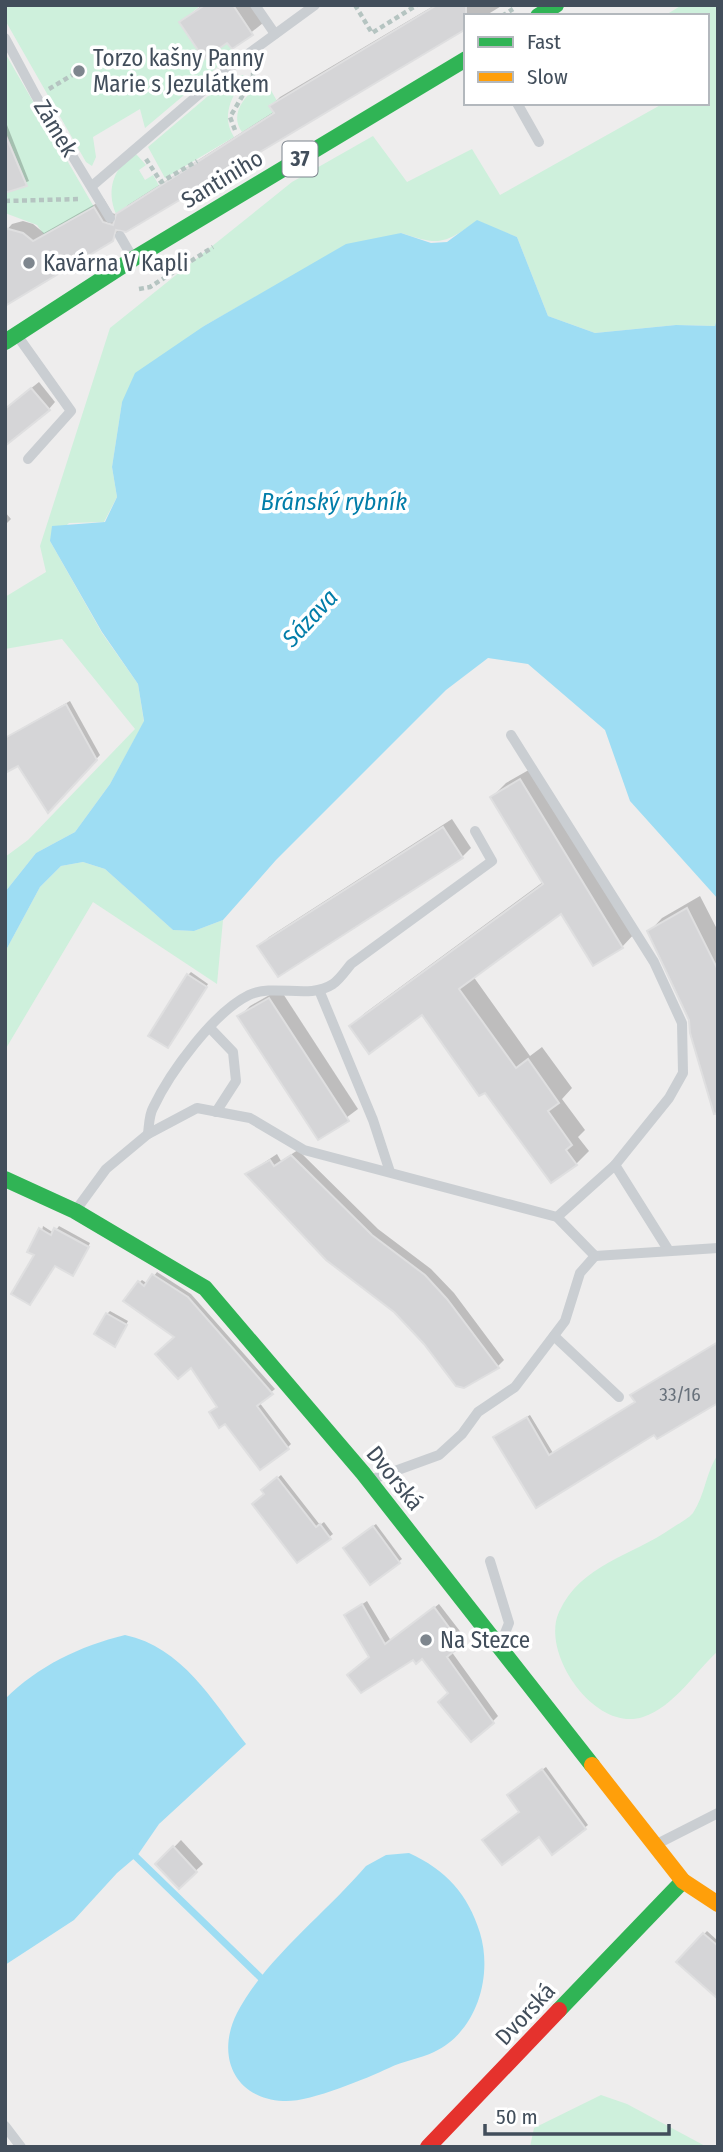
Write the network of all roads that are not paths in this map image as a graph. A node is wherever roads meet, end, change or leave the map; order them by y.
1 (255, 5) edge
2 (315, 5) edge
3 (275, 34) junction
4 (5, 37) edge
5 (464, 60) edge
6 (518, 105) edge
7 (539, 142) dead end
8 (92, 186) junction
9 (110, 218) dead end
10 (120, 236) dead end
11 (133, 259) junction
12 (11, 338) edge
13 (28, 459) dead end
14 (511, 735) dead end
15 (475, 831) dead end
16 (318, 989) junction
17 (210, 1028) junction
18 (216, 1112) junction
19 (148, 1134) junction
20 (615, 1165) junction
21 (390, 1172) junction
22 (5, 1179) edge
23 (75, 1211) junction
24 (557, 1217) junction
25 (718, 1248) edge
26 (669, 1251) junction
27 (595, 1256) junction
28 (554, 1336) junction
29 (618, 1397) dead end
30 (368, 1480) junction
31 (489, 1561) dead end
32 (499, 1648) junction
33 (718, 1813) edge
34 (653, 1845) junction
35 (683, 1881) junction
36 (718, 1904) edge
37 (5, 2126) edge
38 (21, 2147) edge
39 (428, 2147) edge

1 - 3 lane
2 - 3 lane
3 - 8 lane
4 - 8 lane, Zámek
5 - 11 street, Santiniho / 37
6 - 7 lane
8 - 9 lane, Zámek
10 - 11 lane
11 - 12 street, Santiniho / 37
12 - 13 lane
14 - 20 lane
15 - 16 lane
16 - 17 lane
16 - 21 lane
17 - 18 lane
17 - 19 lane
18 - 19 lane
18 - 21 lane
19 - 23 lane
20 - 24 lane
20 - 26 lane
21 - 24 lane
22 - 23 street, Dvorská
23 - 30 street, Dvorská
24 - 27 lane
25 - 26 lane
26 - 27 lane
27 - 28 lane
28 - 29 lane
28 - 30 lane
30 - 32 street, Dvorská
31 - 32 lane
32 - 34 street, Dvorská
33 - 34 lane
34 - 35 street, Dvorská
35 - 36 street, Dvorská
35 - 39 street, Dvorská
37 - 38 lane

